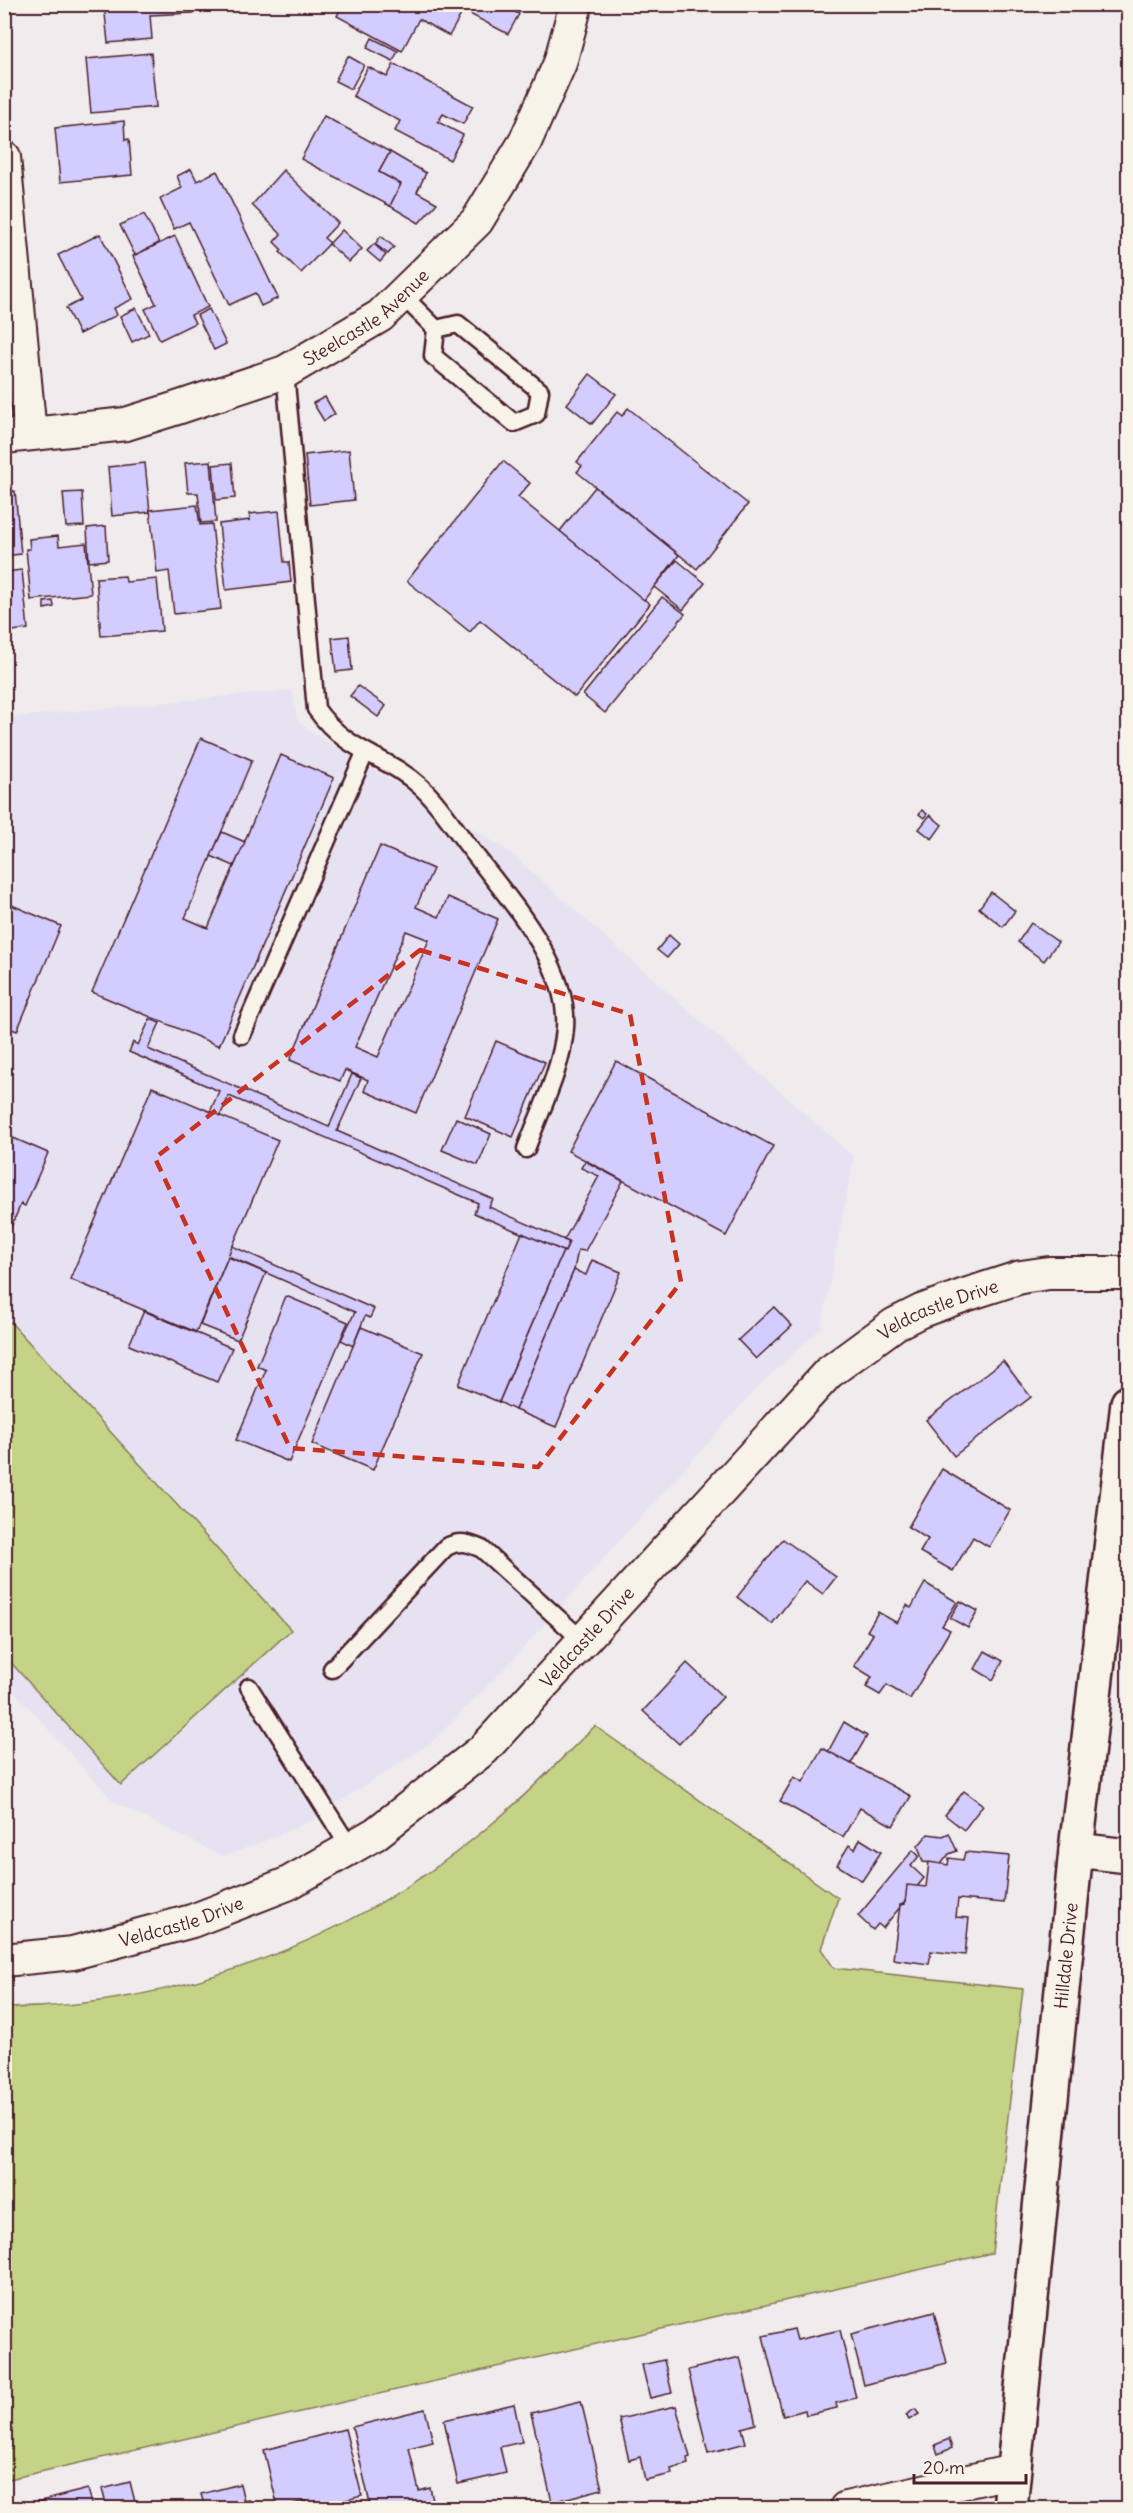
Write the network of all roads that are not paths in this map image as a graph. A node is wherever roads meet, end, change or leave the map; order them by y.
1 (576, 4) edge
2 (4, 157) edge
3 (402, 295) junction
4 (436, 329) junction
5 (285, 372) junction
6 (17, 435) edge
7 (365, 753) junction
8 (242, 1035) dead end
9 (526, 1149) dead end
10 (1128, 1273) edge
11 (1128, 1403) edge
12 (583, 1641) junction
13 (332, 1669) dead end
14 (249, 1686) dead end
15 (350, 1848) junction
16 (1076, 1850) junction
17 (1128, 1856) edge
18 (4, 1960) edge
19 (1014, 2471) junction
20 (846, 2508) edge
21 (1010, 2508) edge

1 - 3 street, Steelcastle Avenue
2 - 6 street
3 - 4 lane
3 - 5 street, Steelcastle Avenue
4 - 4 lane
5 - 6 street, Steelcastle Avenue
5 - 7 lane
7 - 8 lane
7 - 9 lane
10 - 12 street, Veldcastle Drive
11 - 16 street, Hilldale Drive
12 - 13 lane
12 - 15 street, Veldcastle Drive
14 - 15 lane
15 - 18 street, Veldcastle Drive
16 - 17 street
16 - 19 street, Hilldale Drive
19 - 20 street
19 - 21 street, Hilldale Drive

